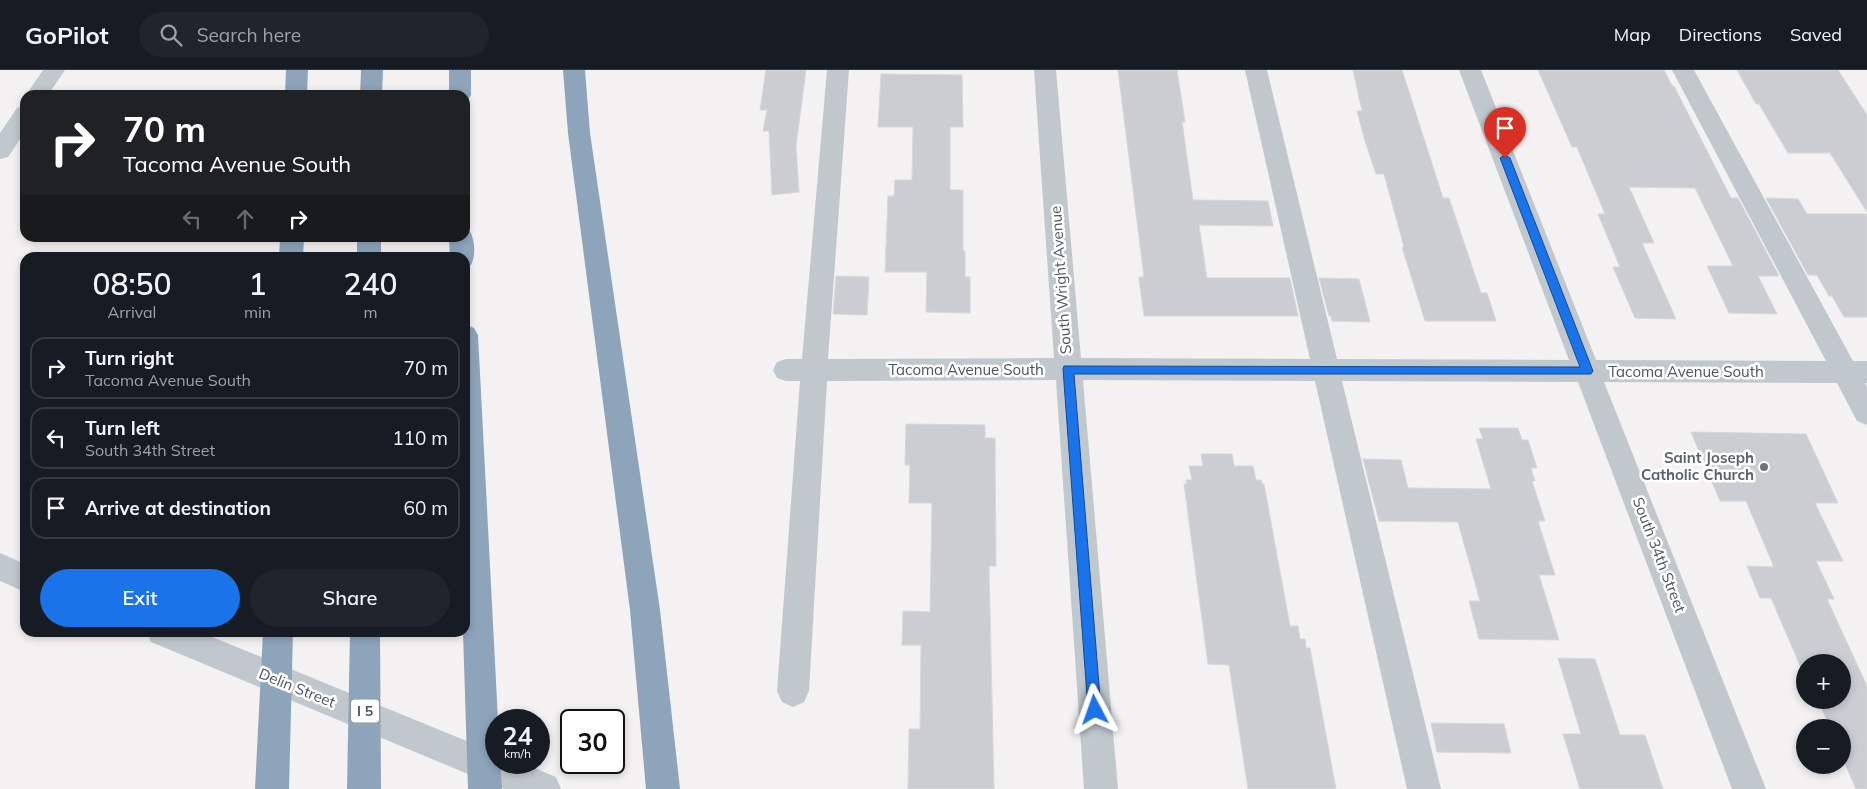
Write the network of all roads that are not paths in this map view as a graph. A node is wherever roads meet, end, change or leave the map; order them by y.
1 (54, 70) edge
2 (297, 70) edge
3 (372, 70) edge
4 (460, 70) edge
5 (574, 70) edge
6 (838, 70) edge
7 (1045, 70) edge
8 (1256, 70) edge
9 (1470, 70) edge
10 (1683, 70) edge
11 (41, 90) edge
12 (296, 90) edge
13 (371, 90) edge
14 (460, 90) edge
15 (20, 121) edge
16 (0, 151) edge
17 (1068, 369) junction
18 (786, 370) dead end
19 (814, 370) junction
20 (1327, 370) junction
21 (1588, 371) junction
22 (1856, 372) edge
23 (1867, 412) edge
24 (470, 448) edge
25 (0, 567) edge
26 (20, 576) edge
27 (174, 637) edge
28 (278, 637) edge
29 (366, 637) edge
30 (793, 691) dead end
31 (272, 789) edge
32 (364, 789) edge
33 (485, 789) edge
34 (544, 789) edge
35 (663, 789) edge
36 (1101, 789) edge
37 (1424, 789) edge
38 (1749, 789) edge

1 - 11 street
2 - 12 highway
3 - 13 highway
4 - 14 highway
5 - 35 highway
6 - 19 street
7 - 17 street, South Wright Avenue
8 - 20 street
9 - 21 street, South 34th Street
10 - 22 street
15 - 16 street
17 - 19 street, Tacoma Avenue South
17 - 20 street, Tacoma Avenue South
17 - 36 street, South Wright Avenue
18 - 19 street, Tacoma Avenue South
19 - 30 street
20 - 21 street, Tacoma Avenue South
20 - 37 street
21 - 22 street, Tacoma Avenue South
21 - 38 street, South 34th Street
22 - 23 street
24 - 33 highway
25 - 26 street
27 - 34 street, Delin Street
28 - 31 highway
29 - 32 highway, I 5

